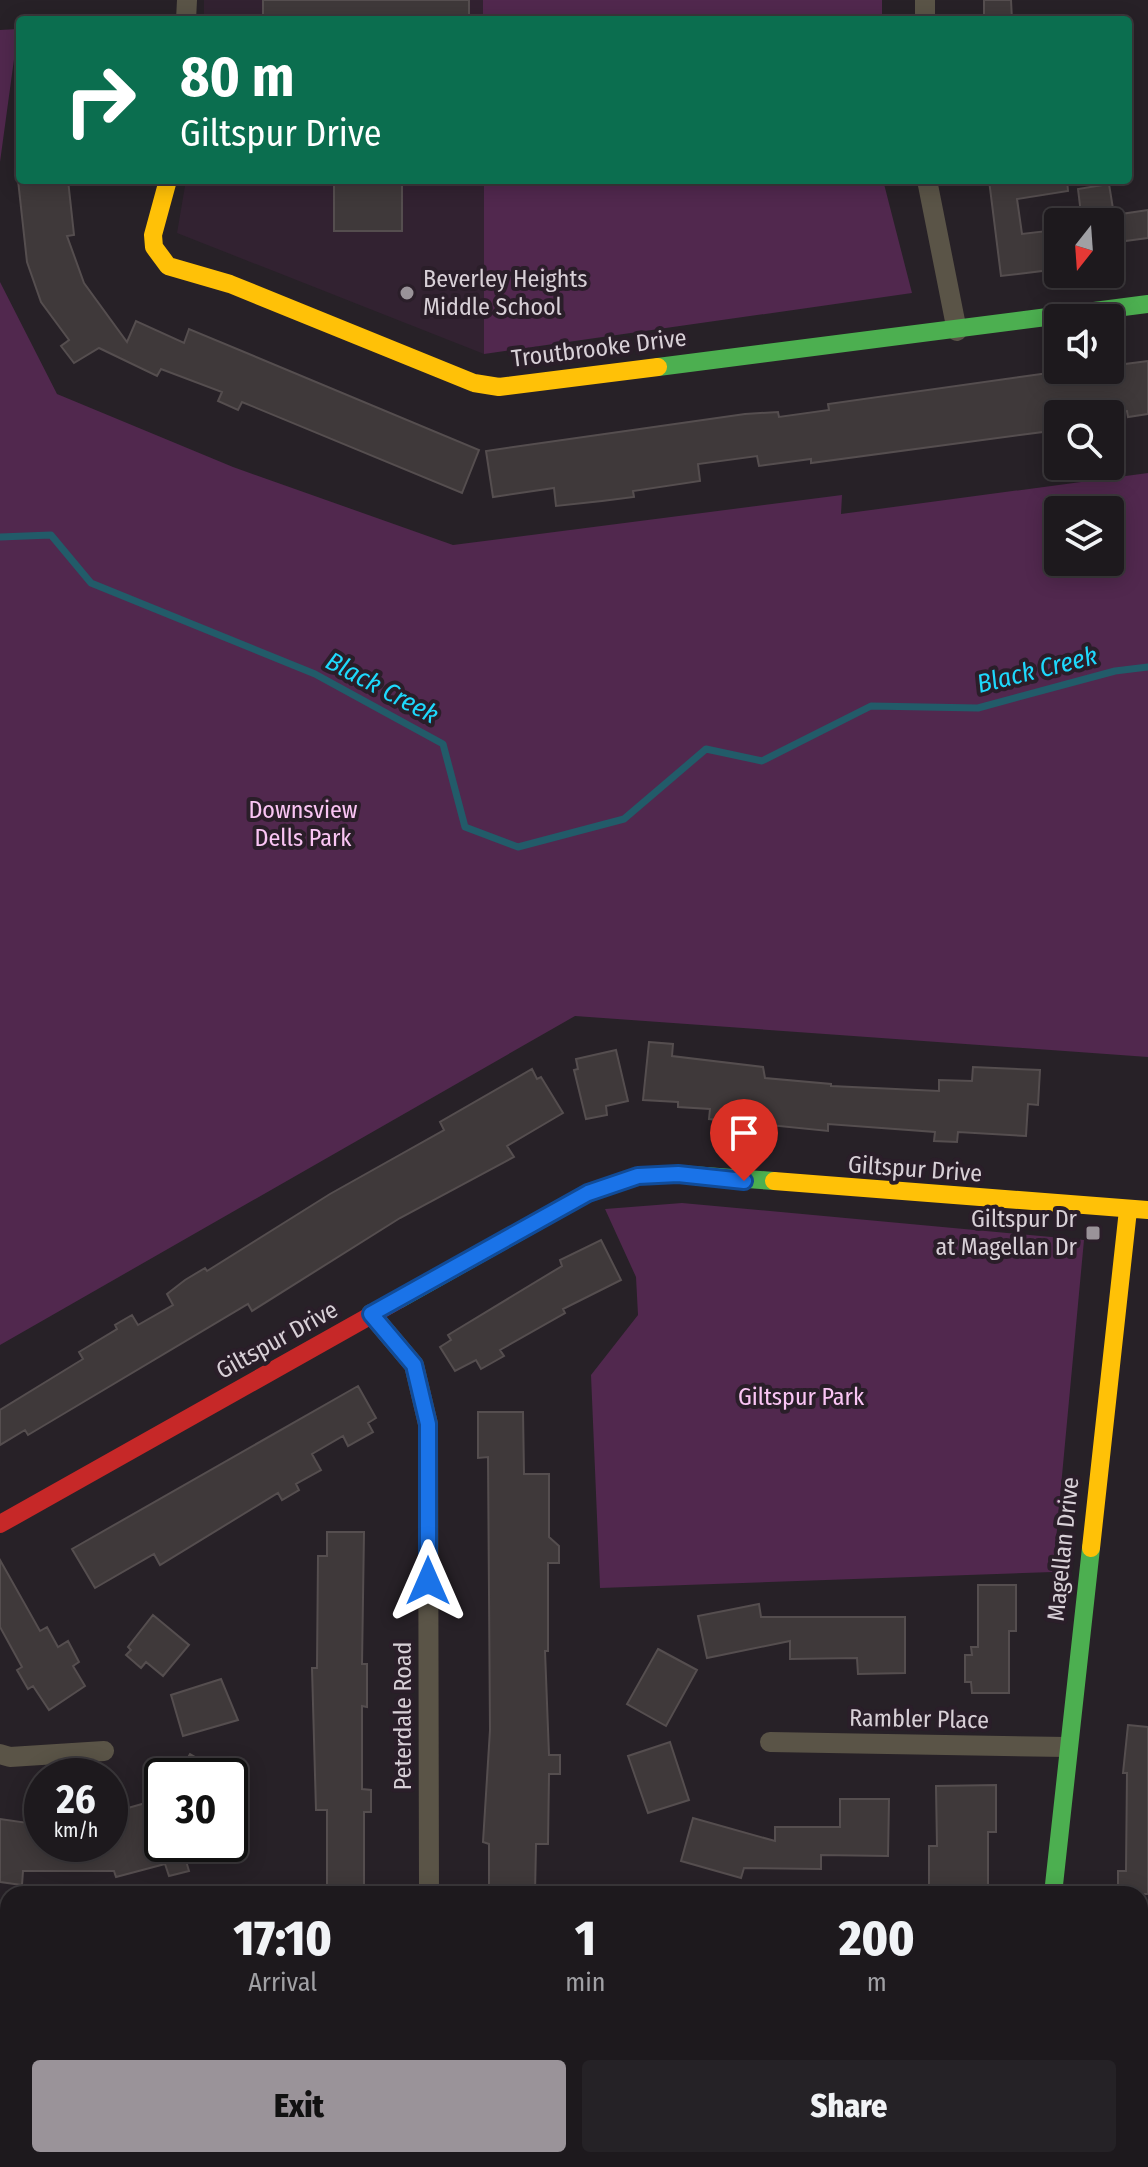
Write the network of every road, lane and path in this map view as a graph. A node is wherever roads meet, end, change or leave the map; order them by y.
1 (167, 184) edge
2 (928, 184) edge
3 (1148, 304) edge
4 (957, 331) junction
5 (1128, 1210) junction
6 (1148, 1210) edge
7 (371, 1314) junction
8 (0, 1524) edge
9 (770, 1742) dead end
10 (1067, 1747) junction
11 (104, 1751) dead end
12 (0, 1754) edge
13 (429, 1886) edge
14 (1054, 1886) edge

1 - 4 street, Troutbrooke Drive
2 - 4 street
3 - 4 street, Troutbrooke Drive
5 - 6 street, Giltspur Drive
5 - 7 street, Giltspur Drive
5 - 10 street, Magellan Drive
7 - 8 street, Giltspur Drive
7 - 13 street, Peterdale Road
9 - 10 street, Rambler Place
10 - 14 street, Magellan Drive
11 - 12 street

